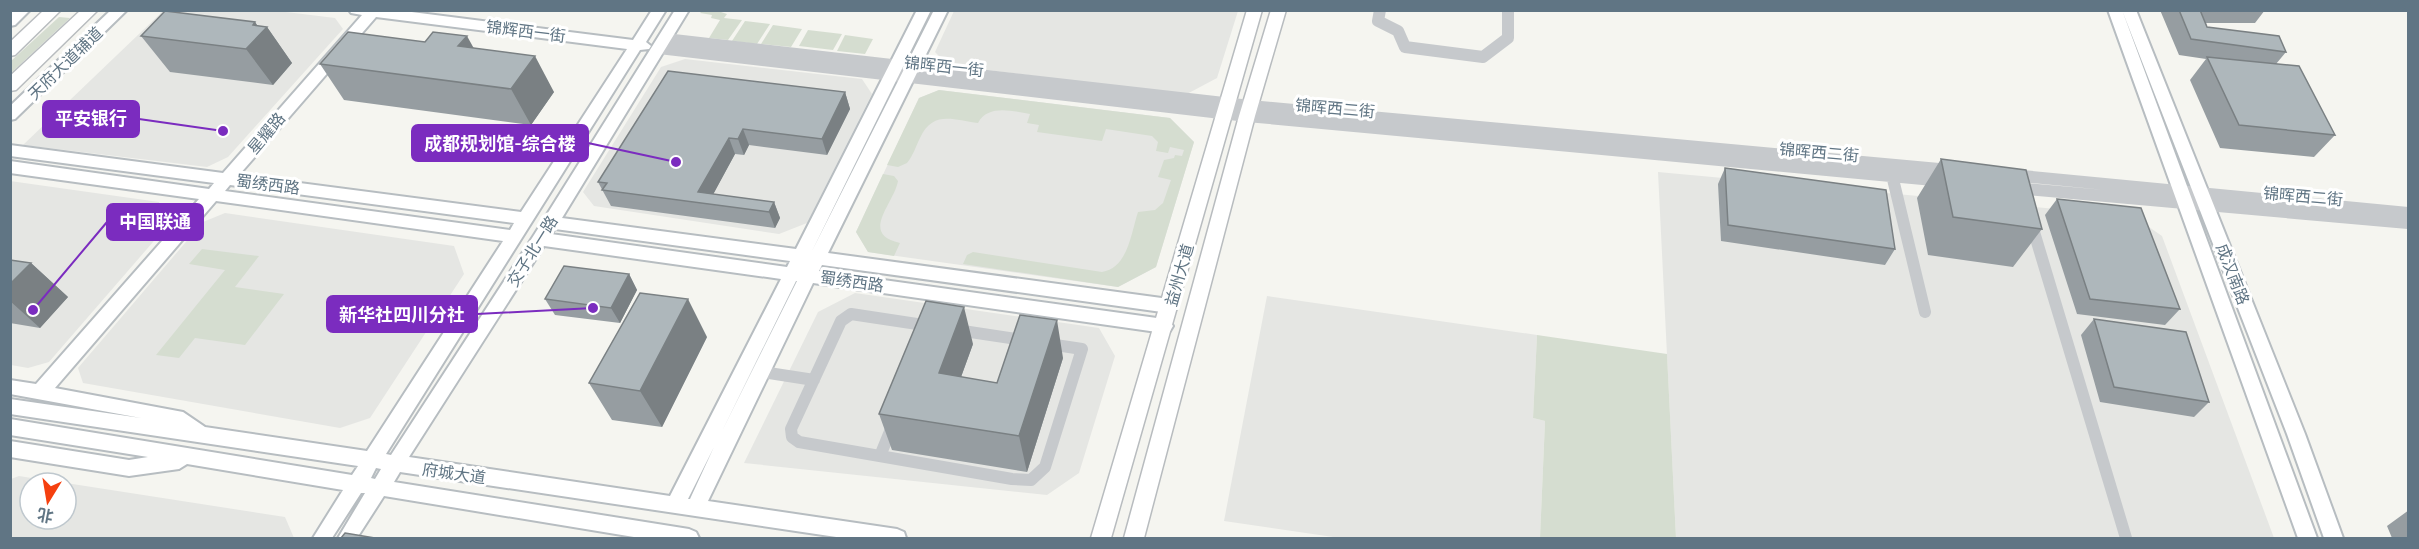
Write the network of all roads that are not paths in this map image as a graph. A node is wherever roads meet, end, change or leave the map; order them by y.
1 (23, 10) edge
2 (54, 10) edge
3 (91, 10) edge
4 (120, 10) edge
5 (424, 10) edge
6 (659, 10) edge
7 (682, 10) edge
8 (924, 10) edge
9 (941, 10) edge
10 (1255, 10) edge
11 (1279, 10) edge
12 (1380, 10) edge
13 (1508, 10) edge
14 (2115, 10) edge
15 (2129, 10) edge
16 (367, 11) edge
17 (10, 22) edge
18 (639, 41) junction
19 (662, 43) junction
20 (10, 51) edge
21 (902, 71) junction
22 (10, 86) edge
23 (1227, 109) junction
24 (1248, 111) junction
25 (10, 115) edge
26 (10, 150) edge
27 (10, 167) edge
28 (1968, 171) edge
29 (1892, 175) junction
30 (2003, 175) edge
31 (227, 179) junction
32 (1951, 182) edge
33 (1998, 186) edge
34 (212, 196) junction
35 (2181, 196) junction
36 (2204, 198) junction
37 (2024, 200) junction
38 (2409, 213) edge
39 (526, 219) junction
40 (550, 222) junction
41 (2409, 223) edge
42 (515, 237) junction
43 (540, 239) junction
44 (810, 255) junction
45 (801, 274) junction
46 (1169, 306) junction
47 (1925, 312) dead end
48 (936, 315) junction
49 (1164, 326) junction
50 (762, 372) junction
51 (814, 380) junction
52 (10, 387) edge
53 (40, 392) junction
54 (10, 406) edge
55 (897, 413) edge
56 (10, 427) edge
57 (201, 434) junction
58 (10, 448) edge
59 (880, 456) junction
60 (194, 458) junction
61 (372, 460) junction
62 (395, 464) junction
63 (356, 485) junction
64 (379, 489) junction
65 (675, 506) junction
66 (695, 509) junction
67 (322, 538) edge
68 (346, 538) edge
69 (689, 538) edge
70 (897, 538) edge
71 (1101, 538) edge
72 (1134, 538) edge
73 (2126, 538) edge
74 (2308, 538) edge
75 (2334, 538) edge

1 - 17 street
2 - 20 main road
3 - 22 main road
4 - 25 street, 天府大道辅道
5 - 18 street, 锦辉西一街
6 - 18 street, 交子北一路
7 - 19 street, 交子北一路
8 - 21 street
9 - 21 street
10 - 23 main road, 益州大道
11 - 24 main road, 益州大道
12 - 13 street
14 - 35 street, 成汉南路
15 - 36 street, 成汉南路
16 - 18 street, 锦辉西一街
16 - 31 street, 星耀路
18 - 19 street, 锦辉西一街
18 - 39 street, 交子北一路
19 - 21 street, 锦晖西一街
19 - 40 street, 交子北一路
21 - 23 street, 锦晖西一街
21 - 44 street
23 - 24 street, 锦晖西二街
23 - 46 main road, 益州大道
24 - 28 street, 锦晖西二街
24 - 29 street, 锦晖西二街
24 - 72 main road, 益州大道
26 - 31 street, 蜀绣西路
27 - 34 street, 蜀绣西路
29 - 32 street, 锦晖西二街
29 - 47 street
30 - 35 street, 锦晖西二街
31 - 34 street, 星耀路
31 - 39 street, 蜀绣西路
33 - 37 street, 锦晖西二街
34 - 42 street, 蜀绣西路
34 - 53 street, 星耀路
35 - 36 street, 锦晖西二街
35 - 37 street, 锦晖西二街
35 - 74 street, 成汉南路
36 - 38 street, 锦晖西二街
36 - 41 street, 锦晖西二街
36 - 75 street, 成汉南路
37 - 73 street
39 - 42 street, 交子北一路
40 - 43 street, 交子北一路
40 - 44 street, 蜀绣西路
42 - 61 street, 交子北一路
43 - 45 street, 蜀绣西路
43 - 62 street, 交子北一路
44 - 45 street
44 - 46 street, 蜀绣西路
45 - 48 street, 蜀绣西路
45 - 50 street
45 - 65 street
46 - 49 main road, 益州大道
48 - 49 street, 蜀绣西路
48 - 51 street
48 - 59 street
49 - 71 main road, 益州大道
50 - 51 street
50 - 66 street
51 - 59 street
52 - 53 street
53 - 57 street
54 - 57 street, 府城大道
55 - 59 street
56 - 60 street, 府城大道
57 - 61 street, 府城大道
58 - 60 street
60 - 63 street, 府城大道
61 - 62 street, 府城大道
61 - 63 street, 交子北一路
62 - 64 street, 交子北一路
62 - 65 street, 府城大道
63 - 64 street, 府城大道
63 - 67 street, 交子北一路
64 - 68 street, 交子北一路
64 - 69 street, 府城大道
65 - 66 street, 府城大道
66 - 70 street, 府城大道

